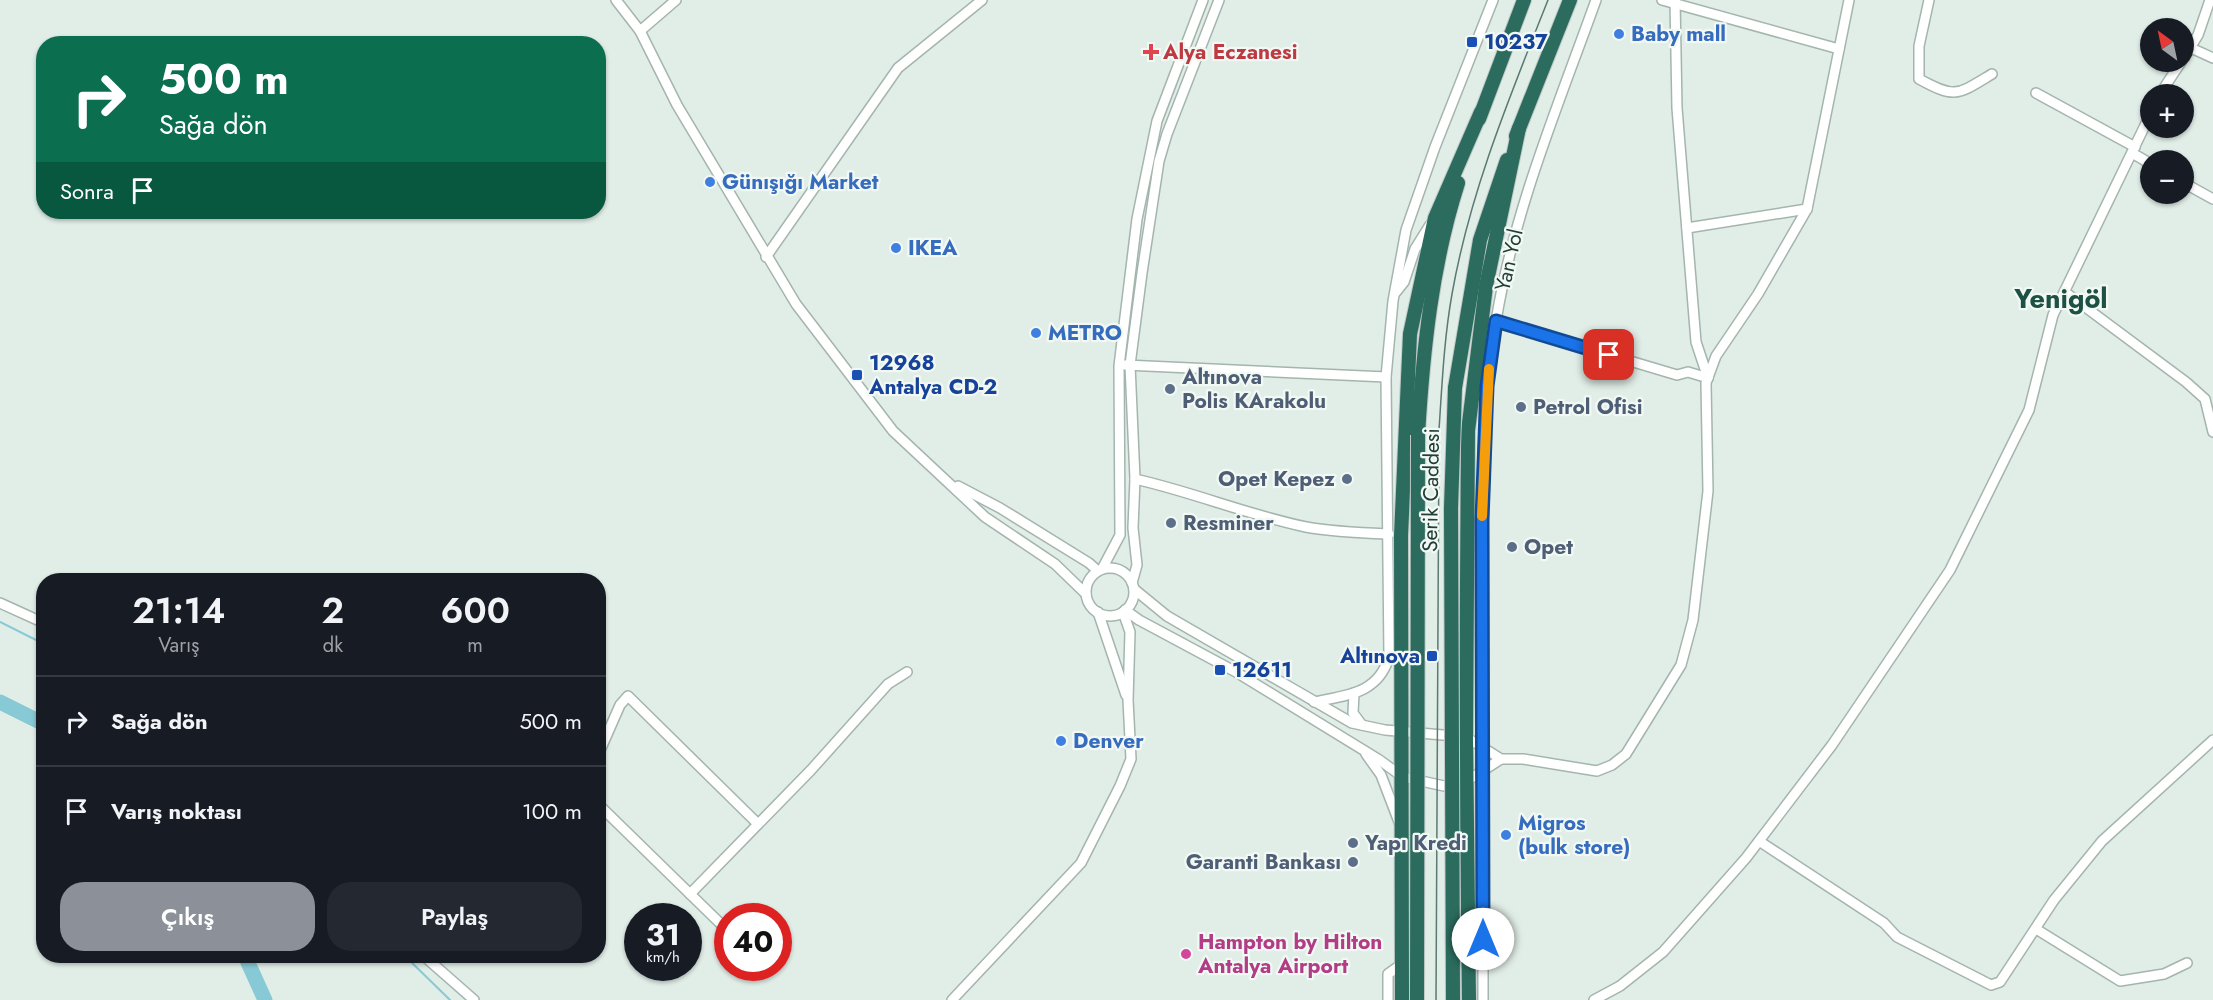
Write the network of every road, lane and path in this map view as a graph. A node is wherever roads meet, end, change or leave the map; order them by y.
1 (616, 0) edge
2 (676, 0) edge
3 (982, 0) edge
4 (1203, 0) edge
5 (1219, 0) edge
6 (1493, 0) edge
7 (1524, 0) edge
8 (1570, 0) edge
9 (1596, 0) edge
10 (1662, 0) edge
11 (1849, 0) edge
12 (1929, 0) edge
13 (2210, 0) edge
14 (1675, 2) edge
15 (640, 30) junction
16 (2194, 40) edge
17 (1839, 49) junction
18 (2194, 49) edge
19 (2213, 58) edge
20 (1992, 74) dead end
21 (2036, 93) dead end
22 (1481, 112) junction
23 (1519, 128) junction
24 (2140, 136) edge
25 (2133, 150) junction
26 (2140, 155) edge
27 (2194, 189) edge
28 (2213, 199) edge
29 (1806, 208) junction
30 (1435, 218) junction
31 (1687, 228) junction
32 (766, 257) junction
33 (1396, 292) junction
34 (2065, 292) junction
35 (1496, 321) junction
36 (1130, 365) junction
37 (1119, 366) junction
38 (1386, 376) junction
39 (1708, 378) junction
40 (2213, 432) edge
41 (1136, 479) junction
42 (947, 481) junction
43 (1389, 534) junction
44 (1401, 566) junction
45 (1100, 570) junction
46 (1133, 586) junction
47 (1086, 594) junction
48 (0, 603) edge
49 (1124, 611) junction
50 (1098, 612) junction
51 (36, 619) edge
52 (907, 672) dead end
53 (1354, 693) junction
54 (1128, 700) junction
55 (1314, 702) junction
56 (1362, 725) junction
57 (1402, 731) junction
58 (606, 736) edge
59 (1466, 737) junction
60 (2213, 740) edge
61 (1483, 746) junction
62 (1362, 749) junction
63 (1501, 759) junction
64 (1483, 771) junction
65 (1403, 777) junction
66 (1467, 781) junction
67 (606, 812) edge
68 (758, 824) junction
69 (1402, 834) junction
70 (1759, 841) junction
71 (690, 894) junction
72 (714, 917) edge
73 (2036, 929) junction
74 (432, 963) edge
75 (2187, 963) dead end
76 (1402, 964) junction
77 (1470, 997) edge
78 (1597, 999) edge
79 (474, 1000) edge
80 (952, 1000) edge
81 (1388, 1000) edge
82 (1402, 1000) edge
83 (1417, 1000) edge
84 (1453, 1000) edge
85 (1483, 1000) edge

1 - 15 street
2 - 15 street
3 - 32 street
4 - 37 street
5 - 36 street
6 - 33 street
7 - 22 highway, Serik Caddesi
8 - 23 highway, Serik Caddesi
9 - 35 street, Yan Yol
10 - 14 street
11 - 17 street
12 - 20 street
13 - 16 street
14 - 17 street
14 - 31 street
15 - 32 street
17 - 29 street
18 - 19 street
21 - 25 street
22 - 30 highway
22 - 83 highway, Serik Caddesi, bridge
23 - 59 highway
23 - 84 highway, Serik Caddesi, bridge
24 - 25 street
25 - 26 street
25 - 34 street
27 - 28 street
29 - 31 street
29 - 39 street
30 - 33 street
30 - 44 highway
31 - 39 street
32 - 42 street
33 - 38 street
34 - 40 street
34 - 70 street
35 - 39 street
35 - 61 street, Yan Yol
36 - 37 street
36 - 38 street
36 - 41 street
37 - 45 street
38 - 43 street
39 - 63 street
41 - 43 street
41 - 46 street
42 - 45 street
42 - 47 street
43 - 44 street
43 - 53 street
44 - 57 highway
45 - 46 street
45 - 47 street
46 - 49 street
46 - 55 street
47 - 50 street
48 - 51 street
49 - 50 street
49 - 54 street
49 - 62 street
50 - 54 street
52 - 68 street
53 - 55 street
53 - 56 street
54 - 80 street
55 - 56 street
56 - 57 street
57 - 59 street
57 - 65 highway
58 - 68 street
59 - 61 street
59 - 66 highway
60 - 73 street
61 - 63 street
61 - 64 street, Yan Yol
62 - 65 street
62 - 69 street
63 - 64 street
64 - 66 street
64 - 85 street, Yan Yol
65 - 66 street
65 - 69 highway
66 - 77 highway
67 - 71 street
68 - 71 street
69 - 76 highway
70 - 73 street
70 - 78 street
71 - 72 street
73 - 75 street
74 - 79 street
76 - 81 street
76 - 82 highway

